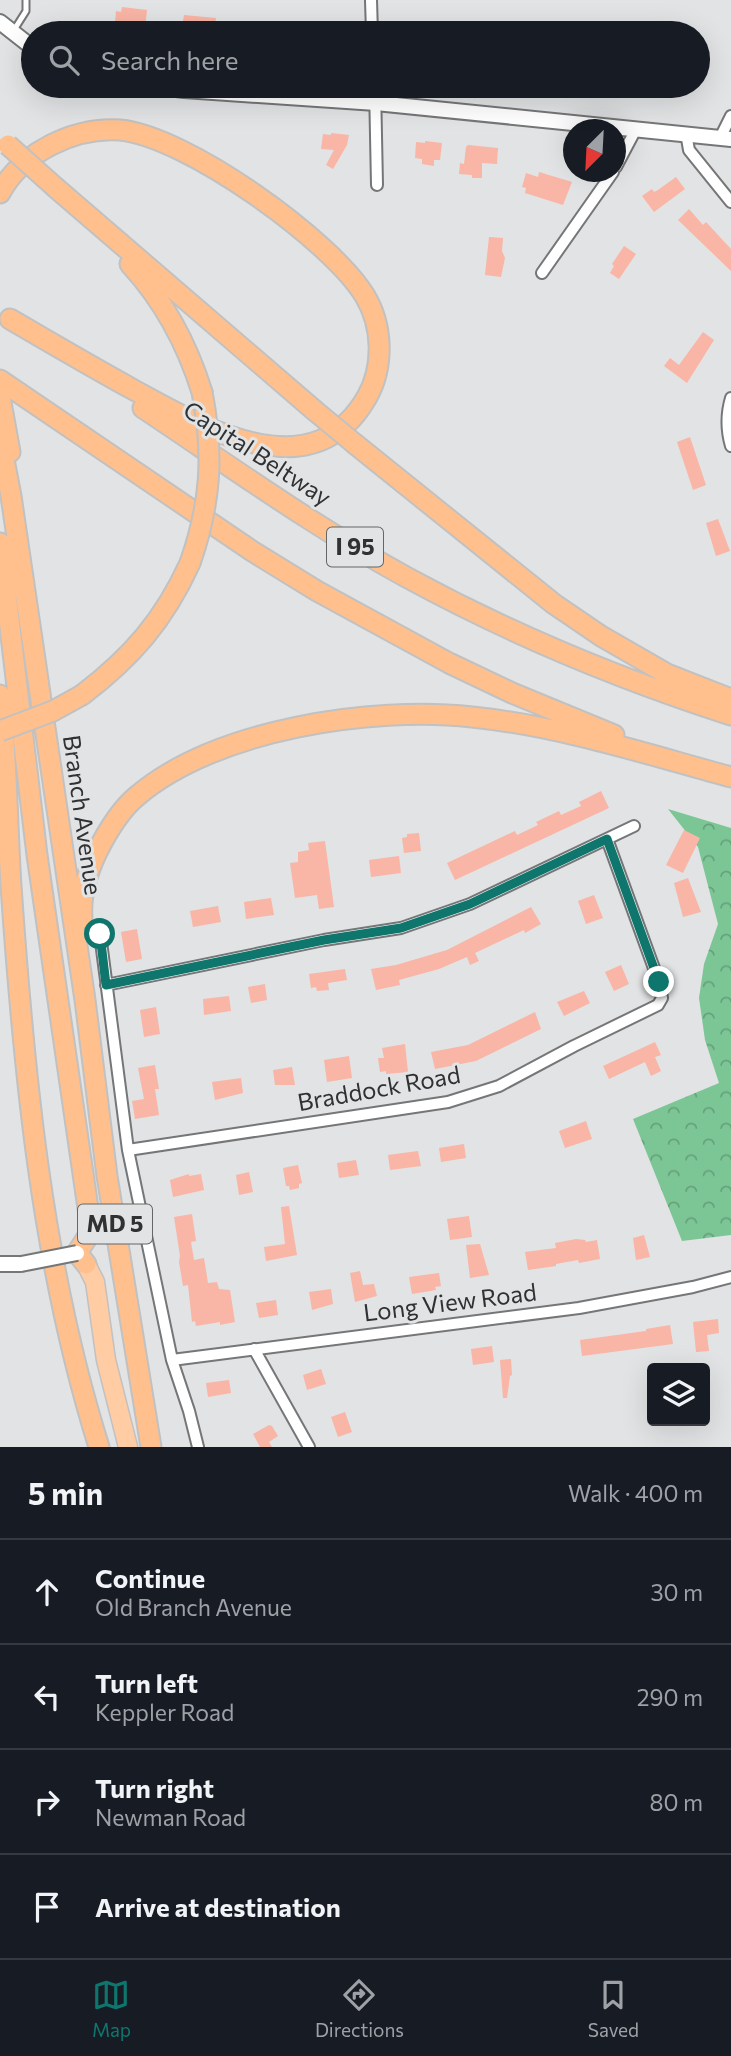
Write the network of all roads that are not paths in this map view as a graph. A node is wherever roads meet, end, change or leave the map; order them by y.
1 (26, 0) edge
2 (371, 0) edge
3 (372, 21) edge
4 (0, 22) edge
5 (13, 33) junction
6 (21, 39) edge
7 (302, 98) edge
8 (376, 98) edge
9 (376, 103) junction
10 (731, 116) edge
11 (635, 131) junction
12 (686, 133) junction
13 (725, 138) edge
14 (4, 141) edge
15 (626, 147) edge
16 (606, 182) edge
17 (377, 185) dead end
18 (56, 188) junction
19 (0, 193) edge
20 (731, 202) edge
21 (542, 273) dead end
22 (5, 315) edge
23 (0, 380) edge
24 (0, 394) edge
25 (731, 398) edge
26 (32, 407) junction
27 (0, 439) edge
28 (731, 446) edge
29 (0, 544) edge
30 (21, 568) junction
31 (731, 699) edge
32 (1, 715) edge
33 (731, 715) edge
34 (731, 776) edge
35 (634, 826) dead end
36 (607, 839) junction
37 (0, 861) edge
38 (11, 890) junction
39 (100, 934) dead end
40 (106, 985) junction
41 (85, 1000) junction
42 (128, 1150) junction
43 (82, 1258) junction
44 (0, 1264) edge
45 (731, 1277) edge
46 (254, 1349) junction
47 (172, 1360) junction
48 (99, 1447) edge
49 (128, 1447) edge
50 (151, 1447) edge
51 (198, 1447) edge
52 (309, 1447) edge

1 - 5 lane
2 - 3 street
4 - 5 street
5 - 6 street
7 - 9 street
8 - 9 street
9 - 11 street
9 - 17 street
10 - 13 street
11 - 12 street
11 - 15 street
12 - 13 street
12 - 20 street
14 - 18 highway, bridge
16 - 21 street
18 - 31 highway, bridge
18 - 32 highway, bridge
19 - 22 highway
22 - 33 highway, Capital Beltway / I 95
23 - 26 highway
24 - 26 highway
24 - 30 highway
25 - 28 street
26 - 34 highway, I 95
27 - 30 highway, Branch Avenue / MD 5
29 - 43 highway
30 - 41 highway, Branch Avenue / MD 5
32 - 38 highway, MD 5
34 - 41 highway
35 - 36 street
36 - 40 street
36 - 42 street, Braddock Road
37 - 38 highway
38 - 48 highway, MD 5
39 - 40 street
40 - 42 street
41 - 50 highway, Branch Avenue / MD 5
42 - 47 street
43 - 44 street, bridge
43 - 49 highway
45 - 46 street, Long View Road
46 - 47 street, Long View Road
46 - 52 street
47 - 51 street

